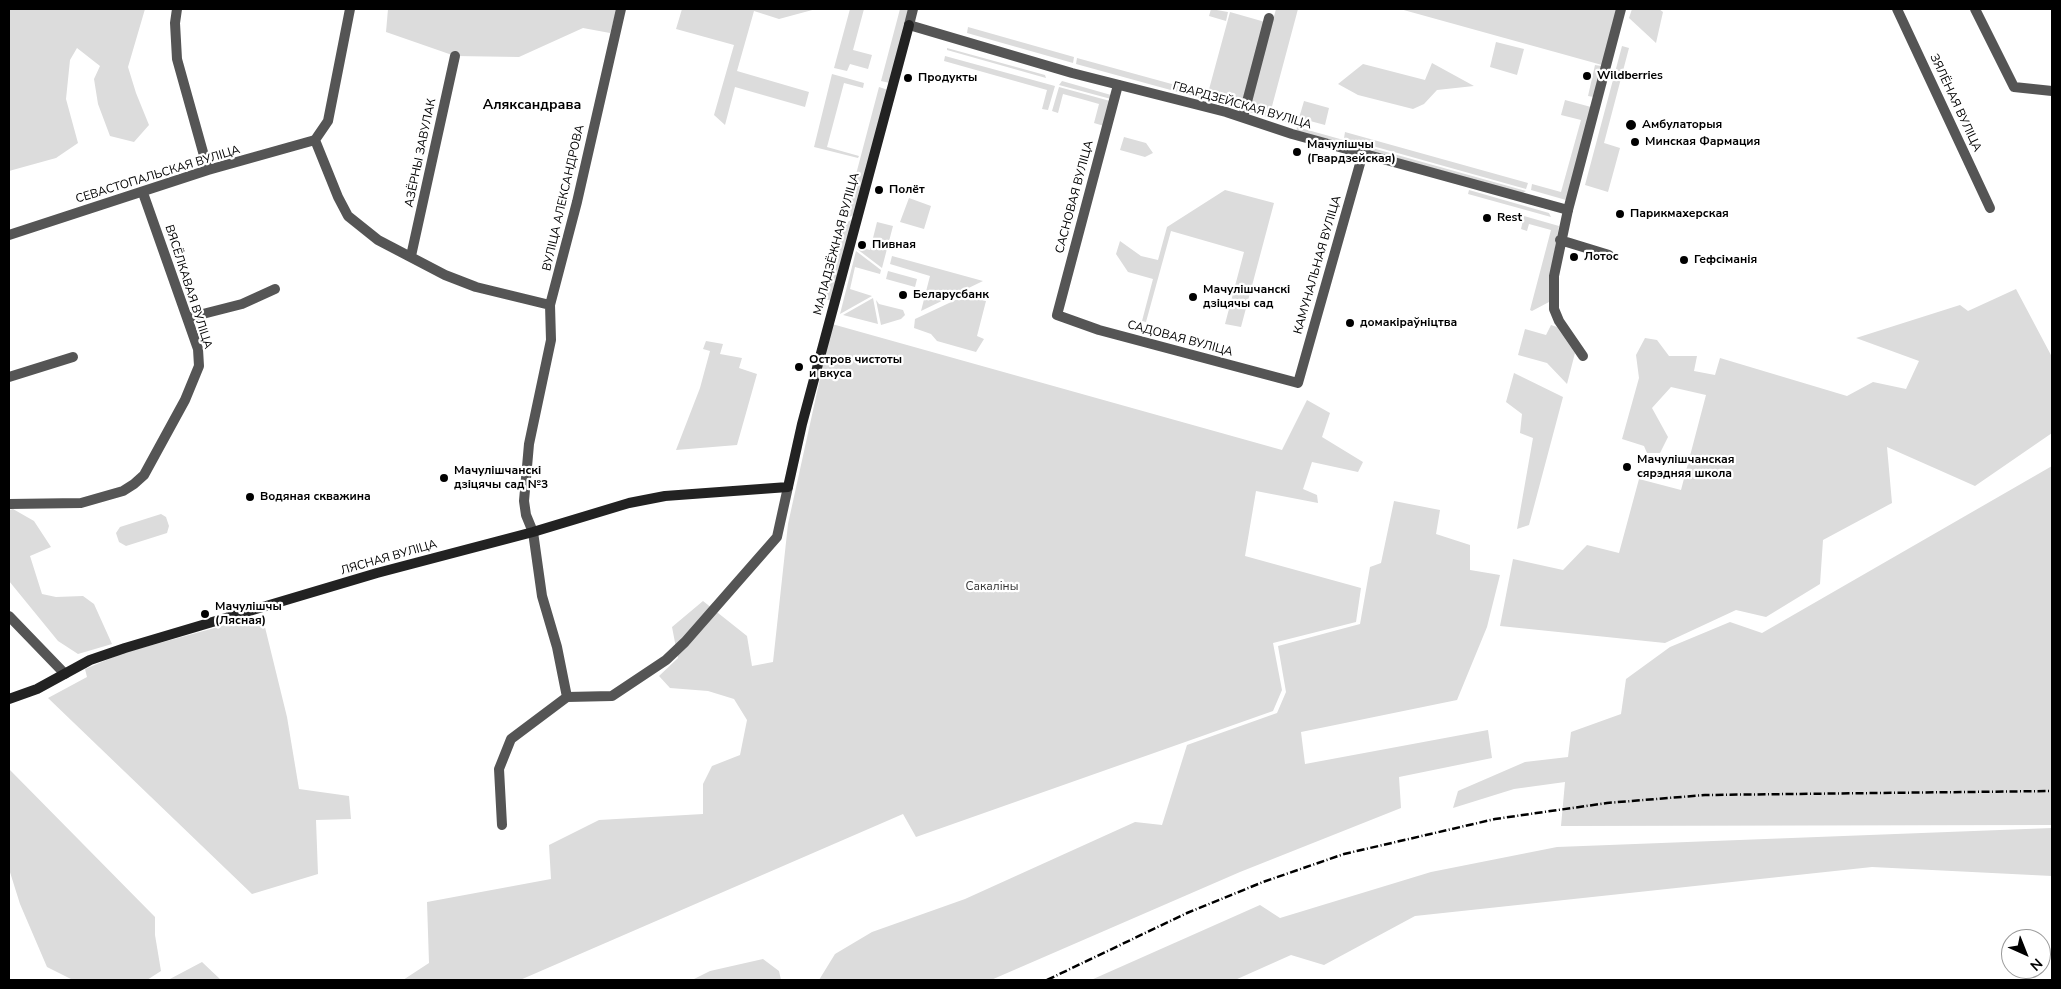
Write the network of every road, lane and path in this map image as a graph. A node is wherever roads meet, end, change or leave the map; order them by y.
1 (177, 9) edge
2 (350, 9) edge
3 (621, 9) edge
4 (912, 9) edge
5 (1621, 9) edge
6 (1897, 9) edge
7 (1975, 9) edge
8 (1269, 18) dead end
9 (909, 25) junction
10 (455, 56) dead end
11 (1118, 85) junction
12 (2052, 91) edge
13 (1243, 117) junction
14 (314, 140) junction
15 (1363, 153) junction
16 (208, 170) junction
17 (143, 193) junction
18 (1990, 208) dead end
19 (1568, 210) junction
20 (9, 235) edge
21 (1560, 240) junction
22 (1609, 255) dead end
23 (411, 256) junction
24 (275, 289) dead end
25 (550, 304) junction
26 (1057, 315) joint
27 (187, 318) junction
28 (1583, 356) dead end
29 (73, 357) dead end
30 (9, 377) edge
31 (1298, 383) joint
32 (788, 487) junction
33 (9, 504) edge
34 (533, 532) junction
35 (9, 616) edge
36 (65, 674) junction
37 (567, 697) junction
38 (9, 699) edge
39 (502, 825) dead end

1 - 16 street
2 - 14 street
3 - 25 street, ВУЛІЦА АЛЕКСАНДРОВА
4 - 9 street, МАЛАДЗЁЖНАЯ ВУЛІЦА
5 - 19 street
6 - 18 street, ЗЯЛЁНАЯ ВУЛІЦА
7 - 12 street
8 - 13 street
9 - 11 street, ГВАРДЗЕЙСКАЯ ВУЛІЦА
9 - 32 main road, МАЛАДЗЁЖНАЯ ВУЛІЦА
10 - 23 street, АЗЁРНЫ ЗАВУЛАК
11 - 13 street, ГВАРДЗЕЙСКАЯ ВУЛІЦА
11 - 26 street, САСНОВАЯ ВУЛІЦА
13 - 15 street, ГВАРДЗЕЙСКАЯ ВУЛІЦА
14 - 16 street, СЕВАСТОПАЛЬСКАЯ ВУЛІЦА
14 - 23 street
15 - 19 street, ГВАРДЗЕЙСКАЯ ВУЛІЦА
15 - 31 street, КАМУНАЛЬНАЯ ВУЛІЦА
16 - 17 street, СЕВАСТОПАЛЬСКАЯ ВУЛІЦА
17 - 20 street, СЕВАСТОПАЛЬСКАЯ ВУЛІЦА
17 - 27 street, ВЯСЁЛКАВАЯ ВУЛІЦА
19 - 21 street
21 - 22 street
21 - 28 street
23 - 25 street
24 - 27 street
25 - 34 street, ВУЛІЦА АЛЕКСАНДРОВА
26 - 31 street, САДОВАЯ ВУЛІЦА
27 - 33 street, ВЯСЁЛКАВАЯ ВУЛІЦА
29 - 30 street
32 - 34 main road, ЛЯСНАЯ ВУЛІЦА
32 - 37 street
34 - 36 main road, ЛЯСНАЯ ВУЛІЦА
34 - 37 street, ВУЛІЦА АЛЕКСАНДРОВА
35 - 36 street
36 - 38 main road, ЛЯСНАЯ ВУЛІЦА
37 - 39 street

